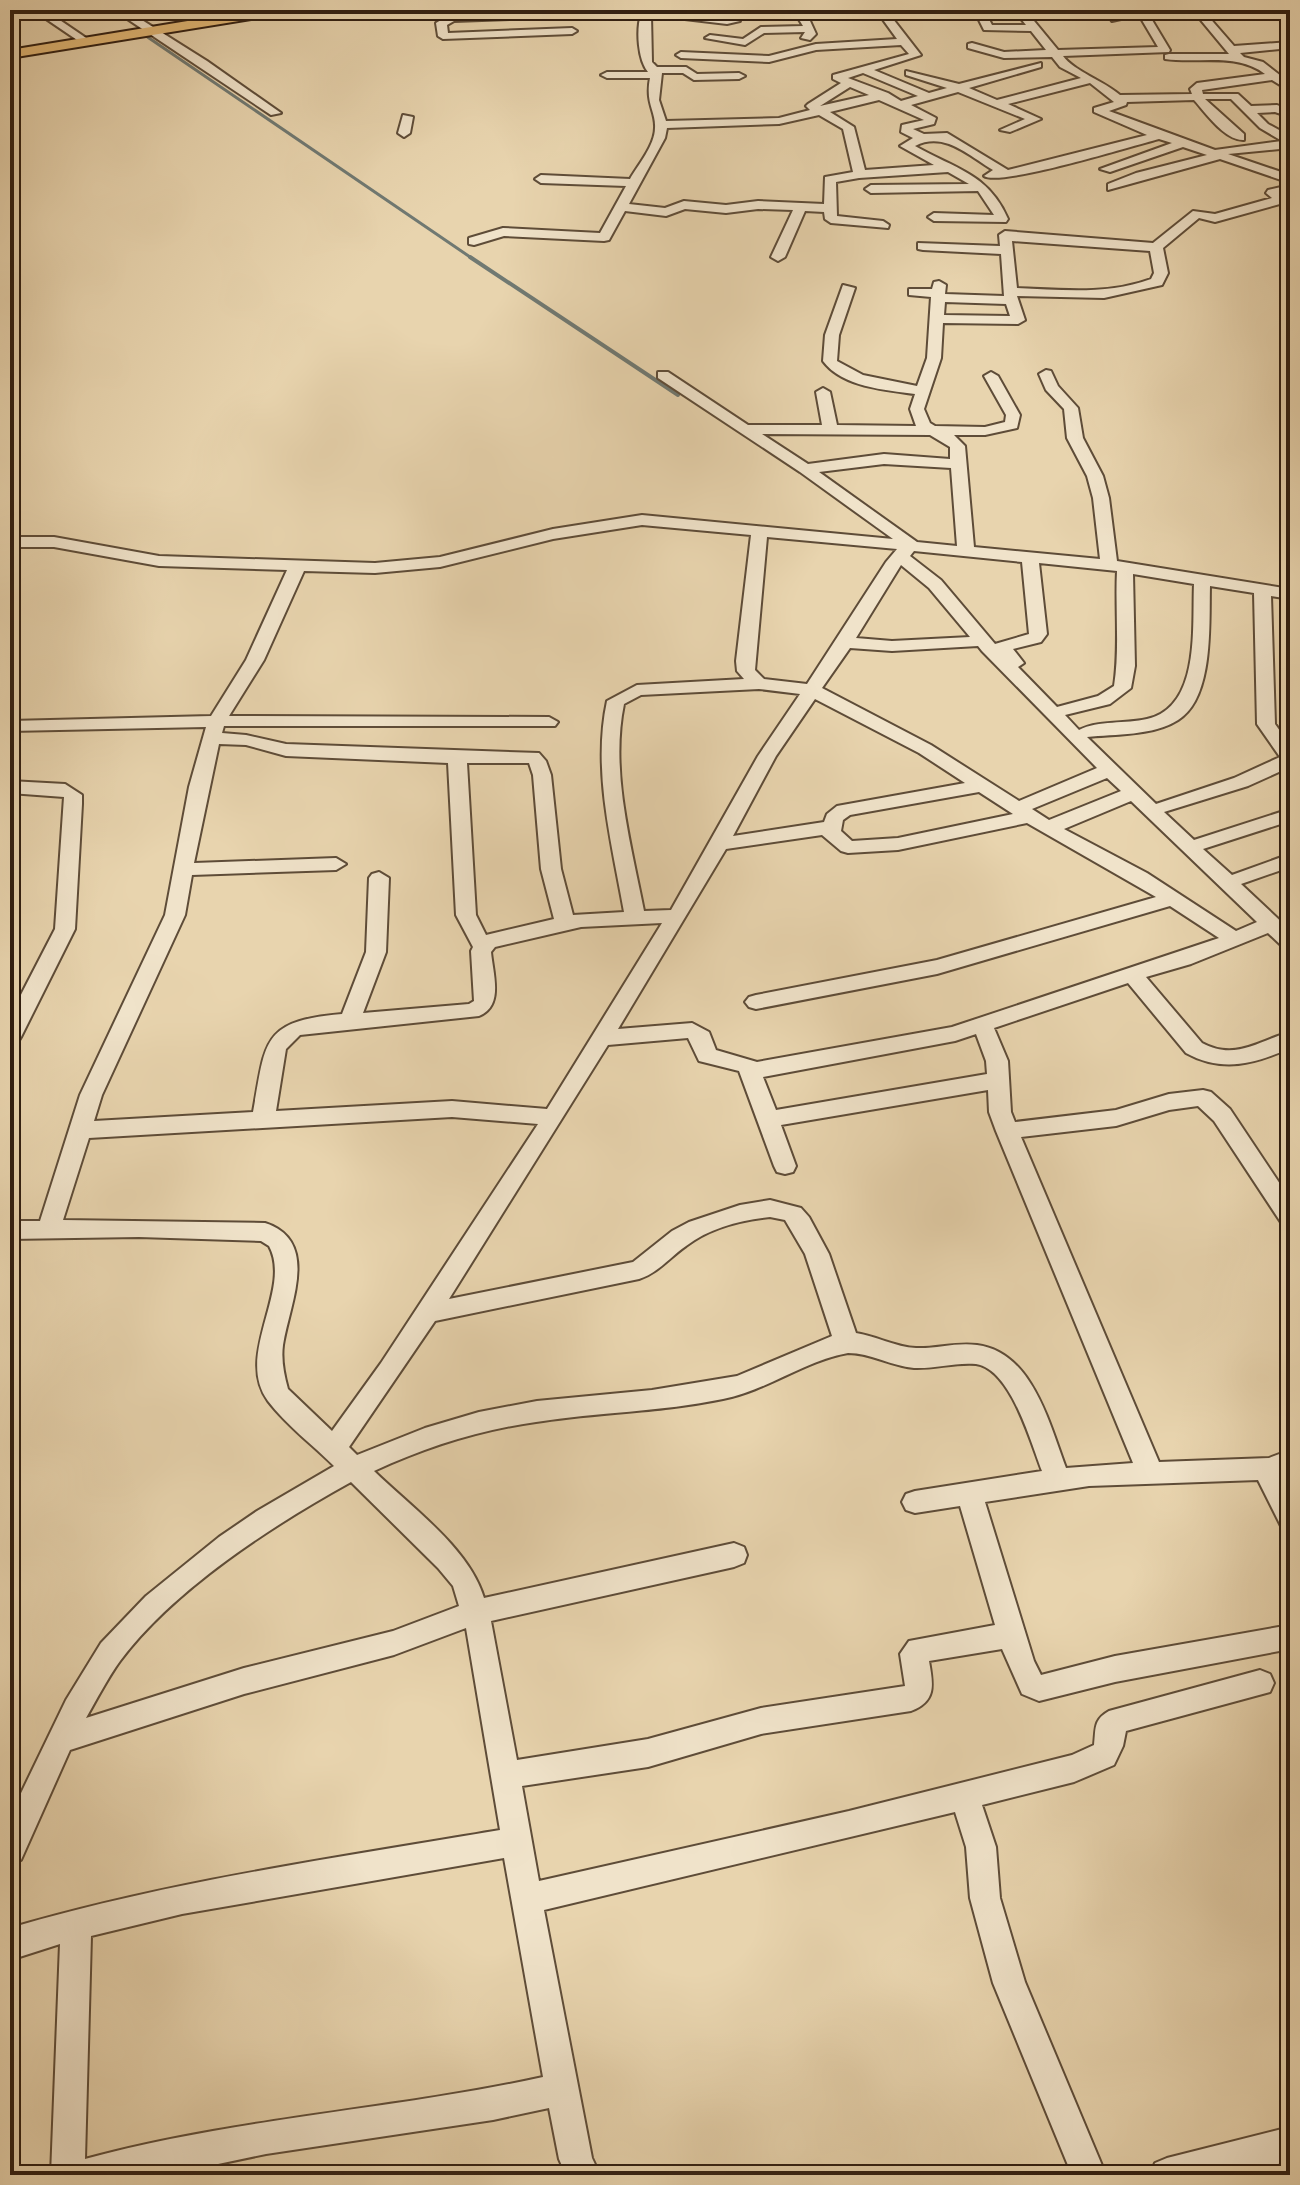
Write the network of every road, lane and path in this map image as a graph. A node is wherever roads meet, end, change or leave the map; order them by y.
1 (38, 10) edge
2 (119, 10) edge
3 (282, 10) edge
4 (635, 10) edge
5 (648, 10) edge
6 (736, 10) edge
7 (798, 10) edge
8 (881, 10) edge
9 (979, 10) edge
10 (1019, 10) edge
11 (1141, 10) edge
12 (1215, 10) edge
13 (1282, 10) edge
14 (1199, 12) edge
15 (448, 14) edge
16 (1290, 16) edge
17 (1032, 28) junction
18 (808, 29) junction
19 (572, 31) dead end
20 (154, 32) junction
21 (710, 38) dead end
22 (87, 42) junction
23 (903, 42) junction
24 (1047, 43) junction
25 (1290, 45) edge
26 (972, 46) dead end
27 (813, 48) junction
28 (10, 54) edge
29 (1168, 54) junction
30 (1234, 54) junction
31 (681, 55) dead end
32 (1060, 58) junction
33 (936, 65) dead end
34 (862, 69) junction
35 (1272, 70) junction
36 (654, 72) junction
37 (961, 72) dead end
38 (910, 73) junction
39 (607, 75) dead end
40 (739, 76) dead end
41 (983, 78) junction
42 (1092, 79) junction
43 (887, 80) junction
44 (848, 83) junction
45 (1289, 86) edge
46 (956, 87) junction
47 (884, 95) junction
48 (927, 96) junction
49 (1197, 96) junction
50 (1117, 99) junction
51 (998, 103) junction
52 (903, 104) junction
53 (721, 109) dead end
54 (1248, 110) junction
55 (820, 111) junction
56 (275, 113) dead end
57 (1290, 114) edge
58 (407, 117) dead end
59 (779, 121) junction
60 (662, 125) junction
61 (404, 133) dead end
62 (1156, 136) junction
63 (1240, 137) dead end
64 (922, 138) junction
65 (1024, 139) dead end
66 (1290, 142) edge
67 (1182, 144) junction
68 (1218, 154) junction
69 (1290, 162) edge
70 (954, 167) junction
71 (1106, 169) dead end
72 (1263, 169) junction
73 (859, 174) junction
74 (1002, 174) junction
75 (541, 179) dead end
76 (1290, 179) edge
77 (633, 183) junction
78 (978, 183) junction
79 (1112, 187) dead end
80 (871, 189) dead end
81 (1290, 189) edge
82 (620, 207) junction
83 (800, 208) junction
84 (830, 208) junction
85 (934, 217) dead end
86 (1002, 219) junction
87 (883, 225) dead end
88 (474, 241) dead end
89 (1006, 243) junction
90 (923, 246) dead end
91 (1156, 247) junction
92 (778, 257) dead end
93 (848, 288) dead end
94 (914, 292) dead end
95 (939, 292) junction
96 (1012, 296) junction
97 (938, 319) junction
98 (1046, 374) dead end
99 (663, 375) dead end
100 (991, 376) dead end
101 (924, 391) junction
102 (823, 392) dead end
103 (693, 407) dead end
104 (746, 429) junction
105 (830, 430) junction
106 (928, 430) junction
107 (959, 464) junction
108 (805, 469) junction
109 (759, 532) junction
110 (10, 542) edge
111 (902, 549) junction
112 (966, 551) junction
113 (1030, 558) junction
114 (1117, 566) junction
115 (297, 567) junction
116 (1202, 579) junction
117 (1262, 589) junction
118 (1290, 594) edge
119 (983, 641) junction
120 (845, 642) junction
121 (759, 684) junction
122 (812, 690) junction
123 (1064, 710) junction
124 (549, 722) dead end
125 (10, 726) edge
126 (214, 730) junction
127 (1087, 732) junction
128 (457, 757) junction
129 (1290, 759) edge
130 (1109, 770) junction
131 (985, 785) junction
132 (10, 787) edge
133 (1133, 793) junction
134 (1164, 806) junction
135 (1025, 812) junction
136 (1290, 815) edge
137 (1048, 828) junction
138 (832, 830) junction
139 (1202, 843) junction
140 (719, 844) junction
141 (1290, 860) edge
142 (336, 864) dead end
143 (185, 869) junction
144 (379, 878) dead end
145 (1240, 878) junction
146 (1173, 898) junction
147 (678, 916) junction
148 (635, 918) junction
149 (565, 923) junction
150 (1281, 925) edge
151 (1235, 939) junction
152 (1290, 942) edge
153 (483, 946) junction
154 (1133, 975) junction
155 (756, 1002) dead end
156 (352, 1021) junction
157 (982, 1024) junction
158 (10, 1037) edge
159 (601, 1038) junction
160 (1290, 1039) edge
161 (752, 1071) junction
162 (999, 1080) junction
163 (553, 1117) junction
164 (769, 1119) junction
165 (263, 1120) junction
166 (79, 1130) junction
167 (1007, 1131) junction
168 (785, 1166) dead end
169 (1290, 1218) edge
170 (49, 1229) junction
171 (10, 1230) edge
172 (427, 1313) junction
173 (847, 1343) junction
174 (344, 1457) junction
175 (1280, 1465) edge
176 (1150, 1472) junction
177 (1058, 1480) junction
178 (969, 1493) junction
179 (915, 1502) dead end
180 (1290, 1518) edge
181 (734, 1555) dead end
182 (475, 1612) junction
183 (1012, 1635) junction
184 (1290, 1637) edge
185 (1260, 1683) dead end
186 (64, 1739) junction
187 (506, 1775) junction
188 (964, 1796) junction
189 (517, 1841) junction
190 (10, 1850) edge
191 (527, 1899) junction
192 (76, 1924) junction
193 (10, 1944) edge
194 (562, 2089) junction
195 (1287, 2151) edge
196 (68, 2175) edge
197 (87, 2175) edge
198 (583, 2175) edge
199 (1089, 2175) edge
200 (1167, 2175) edge

1 - 22 street
2 - 20 street
3 - 20 main road
4 - 5 street
4 - 15 street
5 - 6 street
5 - 36 street
7 - 18 street
8 - 23 street
9 - 17 street
10 - 17 street
11 - 29 street
12 - 14 street
13 - 16 street
14 - 30 street
15 - 19 street
17 - 24 street
18 - 21 street
18 - 27 street
20 - 22 main road
20 - 56 street
22 - 28 main road
23 - 27 street
23 - 34 street
24 - 29 street
24 - 32 street
25 - 30 street
26 - 32 street
27 - 31 street
29 - 30 street
29 - 32 street
30 - 35 street
32 - 41 street
32 - 42 street
33 - 38 street
34 - 43 street
34 - 44 street
35 - 45 street
35 - 49 street
36 - 39 street
36 - 40 street
36 - 60 street
37 - 41 street
38 - 43 street
38 - 46 street
41 - 46 street
42 - 50 street
42 - 51 street
43 - 48 street
44 - 47 street
44 - 55 street
46 - 48 street
46 - 51 street
47 - 52 street
47 - 55 street
48 - 52 street
49 - 50 street
49 - 54 street
49 - 63 street
50 - 62 street
51 - 65 street
52 - 64 street
53 - 59 street
54 - 57 street
54 - 66 street
55 - 59 street
55 - 73 street
58 - 61 street
59 - 60 street
60 - 77 street
62 - 67 street
62 - 74 street
64 - 70 street
64 - 74 street
66 - 68 street
67 - 68 street
67 - 71 street
68 - 72 street
68 - 79 street
69 - 72 street
70 - 73 street
70 - 78 street
72 - 76 street
73 - 84 street
74 - 78 street
75 - 77 street
77 - 82 street
78 - 80 street
78 - 86 street
81 - 91 street
82 - 83 street
82 - 88 street
83 - 84 street
83 - 92 street
84 - 87 street
85 - 86 street
86 - 89 street
89 - 90 street
89 - 91 street
89 - 96 street
91 - 96 street
93 - 101 street
94 - 95 street
95 - 96 street
95 - 97 street
96 - 97 street
97 - 101 street
98 - 114 street
99 - 104 street
100 - 106 street
101 - 106 street
102 - 105 street
103 - 111 street
104 - 105 street
104 - 108 street
105 - 106 street
106 - 107 street
107 - 108 street
107 - 112 street
108 - 111 street
109 - 111 street
109 - 115 street
109 - 121 street
110 - 115 street
111 - 112 street
111 - 119 street
111 - 120 street
112 - 113 street
113 - 114 street
113 - 123 street
114 - 116 street
114 - 123 street
115 - 126 street
116 - 117 street
116 - 127 street
117 - 118 street
117 - 129 street
119 - 120 street
119 - 130 street
120 - 122 street
121 - 122 street
121 - 148 street
122 - 131 street
122 - 140 street
123 - 127 street
124 - 126 street
125 - 126 street
126 - 128 street
126 - 143 street
127 - 134 street
128 - 149 street
128 - 153 street
129 - 134 street
130 - 133 street
130 - 135 street
131 - 135 street
131 - 138 street
132 - 158 street
133 - 137 street
133 - 150 street
134 - 139 street
135 - 137 street
135 - 138 street
136 - 139 street
137 - 146 street
138 - 140 street
139 - 145 street
140 - 147 street
141 - 145 street
142 - 143 street
143 - 166 street
144 - 156 street
145 - 150 street
146 - 151 street
146 - 155 street
147 - 148 street
147 - 159 street
148 - 149 street
149 - 153 street
150 - 151 street
150 - 152 street
151 - 154 street
153 - 156 street
154 - 157 street
154 - 160 street
156 - 165 street
157 - 161 street
157 - 162 street
159 - 161 street
159 - 163 street
161 - 164 street
162 - 164 street
162 - 167 street
163 - 165 street
163 - 172 street
164 - 168 street
165 - 166 street
166 - 170 street
167 - 169 street
167 - 176 street
170 - 171 street
170 - 174 street
172 - 173 street
172 - 174 street
173 - 174 street
173 - 177 street
174 - 182 street
174 - 186 street
175 - 176 street
175 - 180 street
176 - 177 street
177 - 178 street
178 - 179 street
178 - 183 street
181 - 182 street
182 - 186 street
182 - 187 street
183 - 184 street
183 - 187 street
185 - 188 street
186 - 190 street
187 - 189 street
188 - 191 street
188 - 199 street
189 - 191 street
189 - 192 street
191 - 194 street
192 - 193 street
192 - 196 street
194 - 197 street
194 - 198 street
195 - 200 street

